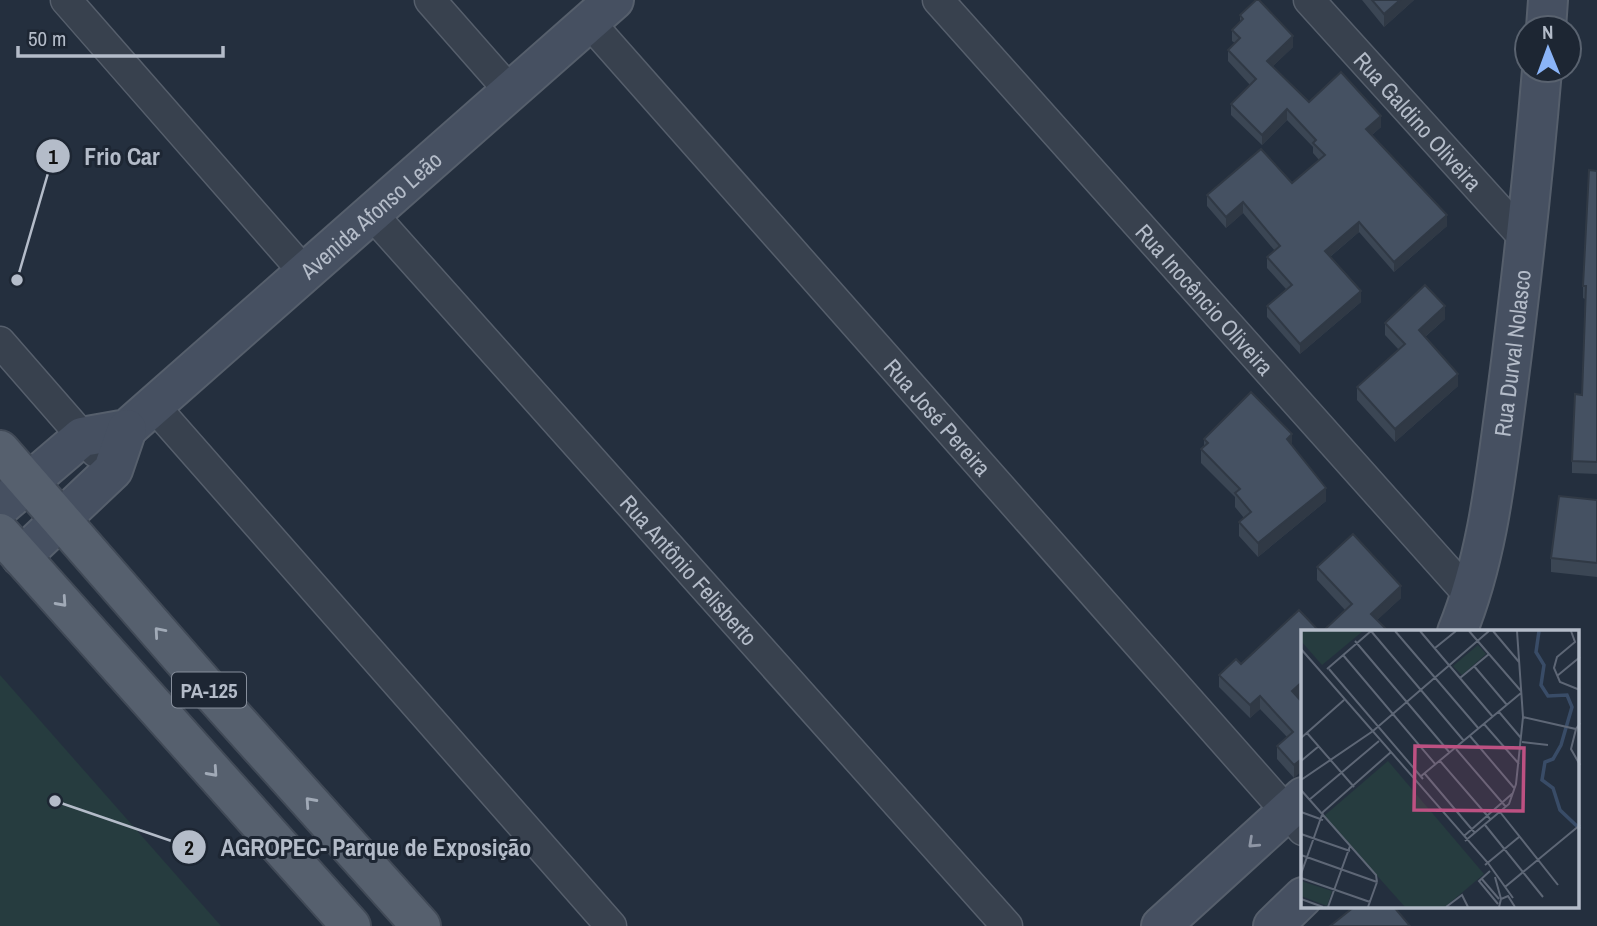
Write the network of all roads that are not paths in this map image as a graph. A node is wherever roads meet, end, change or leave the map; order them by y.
1 (66, 0) edge
2 (430, 0) edge
3 (937, 0) edge
4 (1309, 0) edge
5 (602, 11) edge
6 (1541, 84) edge
7 (510, 91) junction
8 (371, 213) junction
9 (1527, 241) junction
10 (305, 273) junction
11 (0, 342) edge
12 (141, 417) junction
13 (82, 437) junction
14 (0, 450) edge
15 (113, 470) junction
16 (29, 483) junction
17 (0, 508) edge
18 (62, 520) junction
19 (11, 545) edge
20 (1471, 597) junction
21 (1458, 630) edge
22 (211, 692) junction
23 (171, 725) junction
24 (1297, 813) edge
25 (1301, 899) edge
26 (406, 920) edge
27 (351, 926) edge
28 (611, 926) edge
29 (1007, 926) edge
30 (1161, 926) edge
31 (1273, 926) edge

1 - 10 street
2 - 7 street
3 - 20 street, Rua Inocêncio Oliveira
4 - 9 street, Rua Galdino Oliveira
5 - 7 street, Avenida Afonso Leão
5 - 24 street, Rua José Pereira
6 - 9 street, Rua Durval Nolasco
7 - 8 street, Avenida Afonso Leão
8 - 10 street, Avenida Afonso Leão
8 - 29 street, Rua Antônio Felisberto
9 - 20 street, Rua Durval Nolasco
10 - 12 street, Avenida Afonso Leão
11 - 13 street
12 - 13 street
12 - 15 street, Avenida Afonso Leão
12 - 28 street
13 - 15 street
13 - 16 street
14 - 16 main road, PA-125
15 - 18 street, Avenida Afonso Leão
16 - 17 street
16 - 18 main road, PA-125
18 - 19 street, Avenida Afonso Leão
22 -> 18 main road, PA-125
19 -> 23 main road, PA-125 / PA-125
20 - 21 street, Rua Durval Nolasco
22 - 23 main road
26 -> 22 main road, PA-125
23 -> 27 main road, PA-125 / PA-125
24 -> 30 street
25 - 31 street

